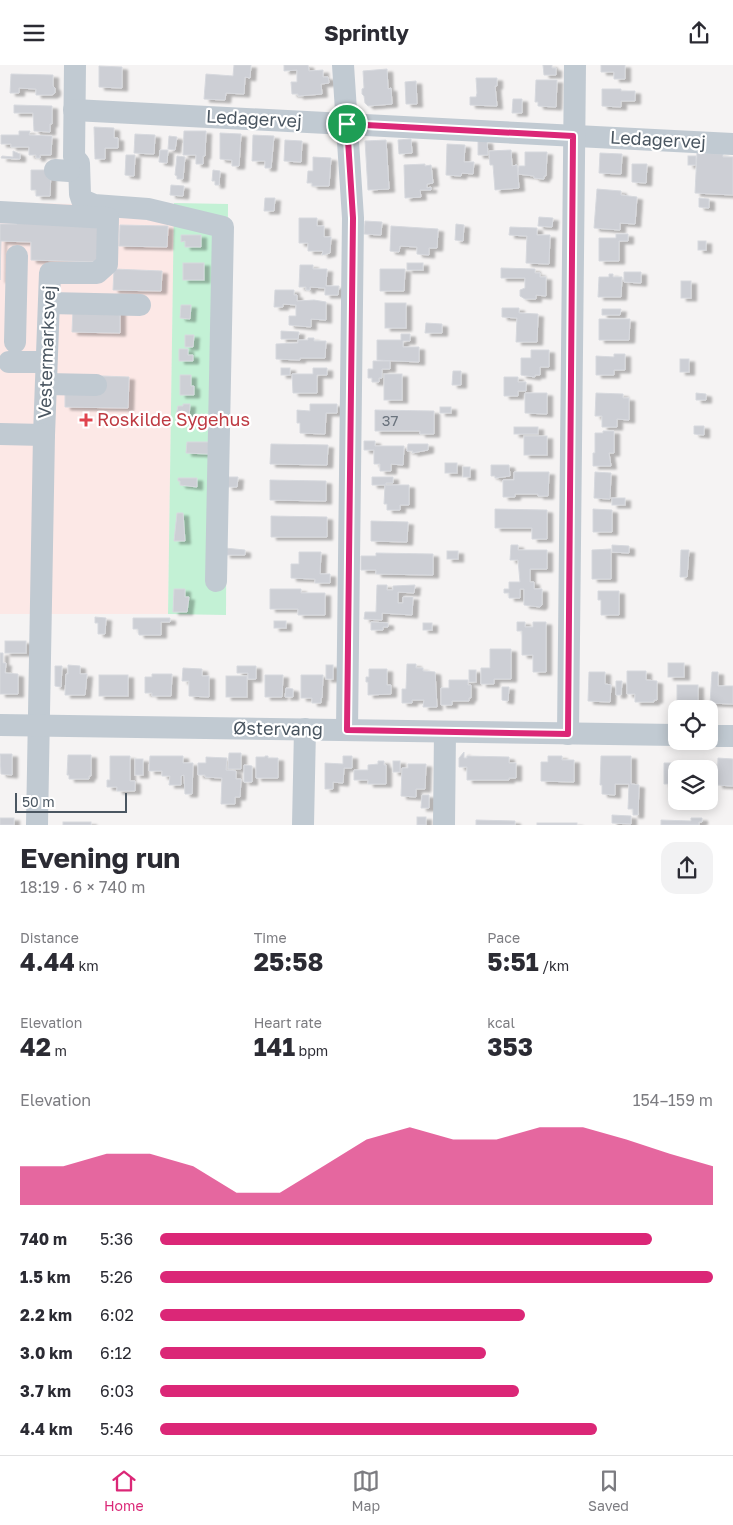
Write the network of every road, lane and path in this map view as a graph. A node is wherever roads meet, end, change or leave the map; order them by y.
1 (75, 65) edge
2 (343, 65) edge
3 (575, 65) edge
4 (74, 110) junction
5 (347, 124) junction
6 (573, 136) junction
7 (733, 143) edge
8 (0, 212) edge
9 (17, 256) dead end
10 (16, 295) junction
11 (49, 300) junction
12 (140, 305) dead end
13 (46, 373) junction
14 (96, 385) dead end
15 (0, 434) edge
16 (44, 435) junction
17 (216, 581) dead end
18 (0, 725) edge
19 (39, 725) junction
20 (305, 729) junction
21 (347, 730) junction
22 (445, 732) junction
23 (568, 734) junction
24 (668, 735) edge
25 (718, 735) edge
26 (733, 736) edge
27 (37, 825) edge
28 (303, 825) edge
29 (444, 825) edge

1 - 4 street
2 - 5 street
3 - 6 street
4 - 5 street, Ledagervej
4 - 17 street
5 - 6 street, Ledagervej
5 - 21 street
6 - 7 street, Ledagervej
6 - 23 street
8 - 11 street, Vestermarksvej
9 - 10 street
10 - 11 street
10 - 13 street
11 - 12 street
11 - 13 street, Vestermarksvej
13 - 14 street
13 - 16 street, Vestermarksvej
15 - 16 street, Vestermarksvej
16 - 19 street, Vestermarksvej
18 - 19 street, Østervang
19 - 20 street, Østervang
19 - 27 street, Vestermarksvej
20 - 21 street, Østervang
20 - 28 street
21 - 22 street, Østervang
22 - 23 street, Østervang
22 - 29 street
23 - 24 street, Østervang
25 - 26 street

